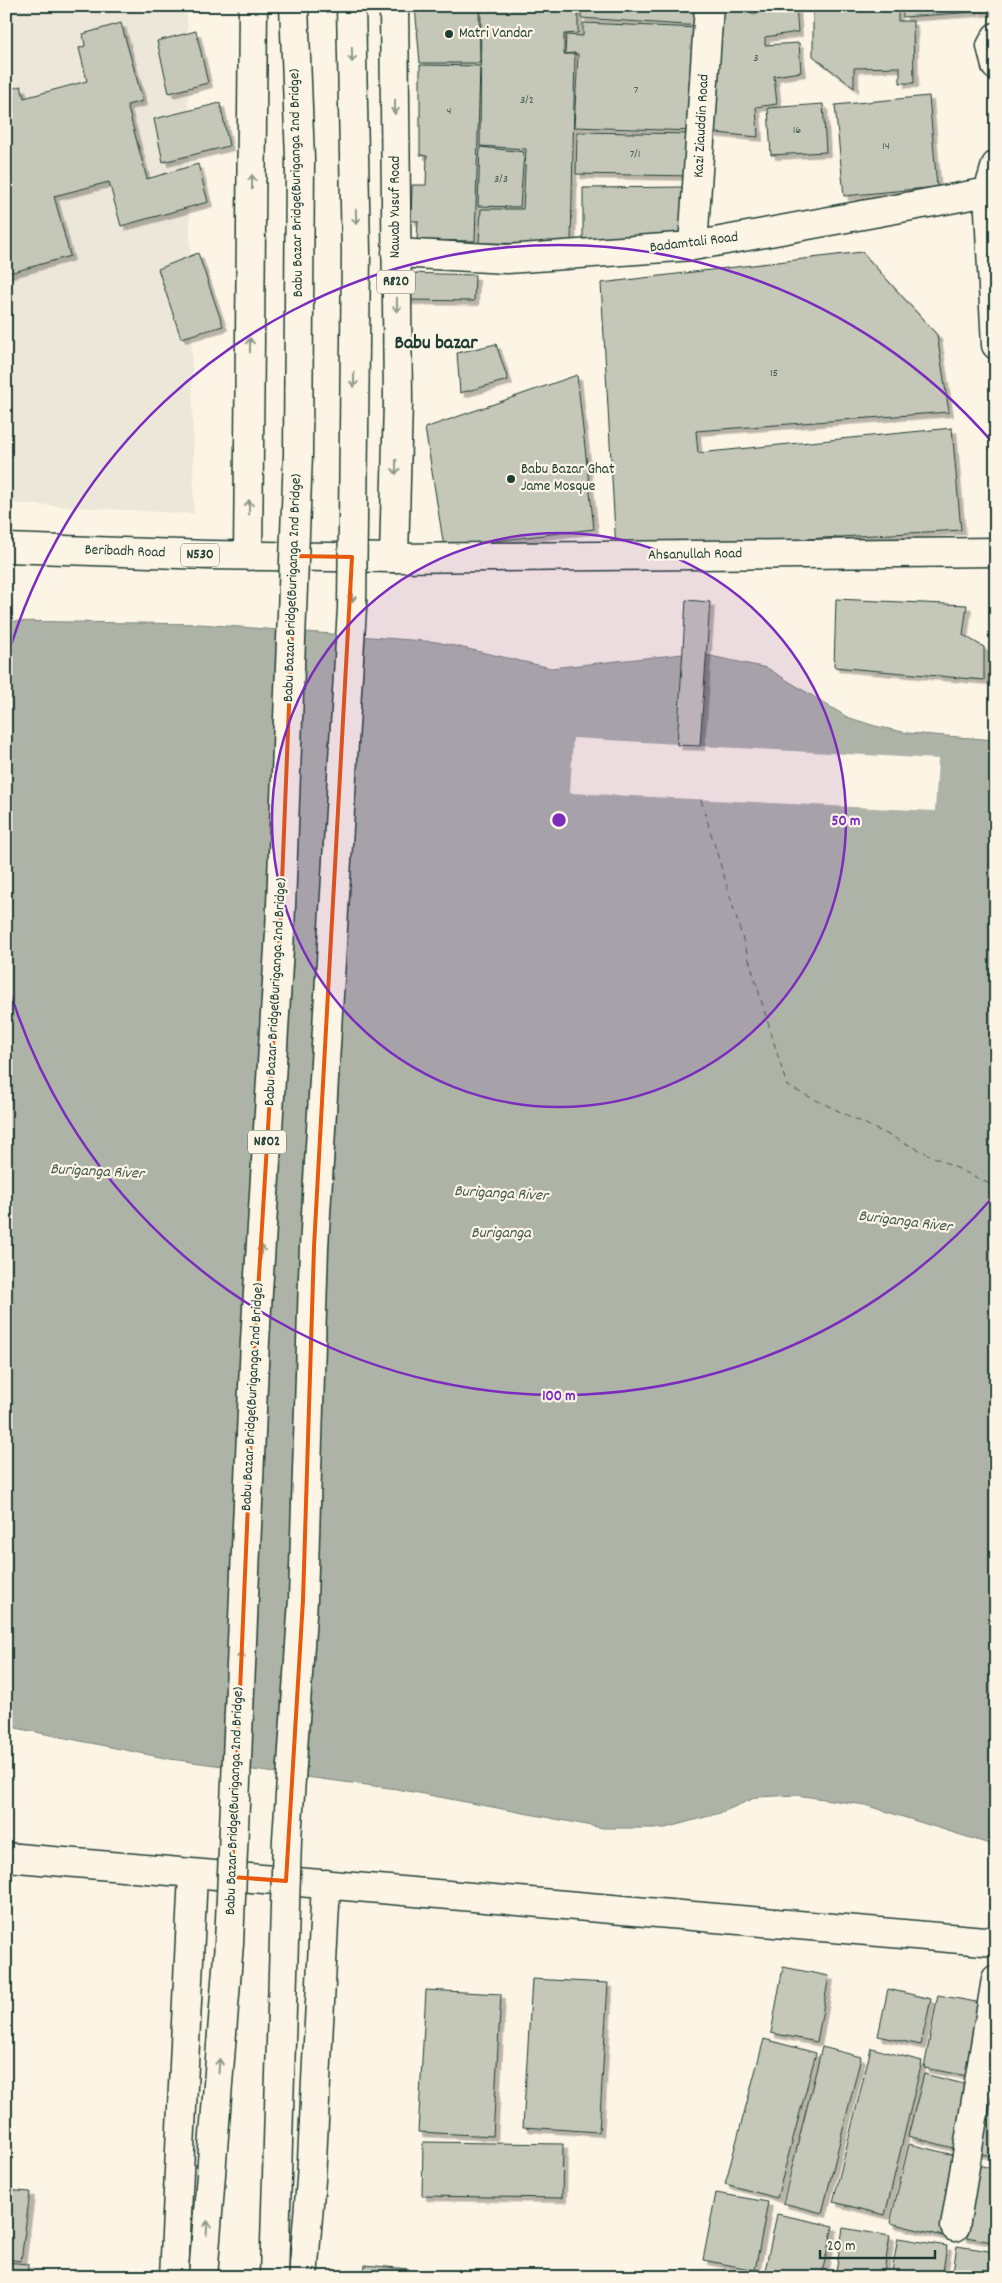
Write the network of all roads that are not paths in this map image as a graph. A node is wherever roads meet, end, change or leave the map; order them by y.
1 (253, 6) edge
2 (294, 6) edge
3 (351, 6) edge
4 (394, 6) edge
5 (709, 6) edge
6 (996, 37) edge
7 (996, 66) edge
8 (996, 165) edge
9 (988, 192) junction
10 (693, 246) junction
11 (396, 253) junction
12 (996, 345) edge
13 (6, 548) edge
14 (996, 552) edge
15 (248, 556) junction
16 (394, 558) junction
17 (6, 1857) edge
18 (193, 1874) junction
19 (326, 1884) junction
20 (996, 1942) edge
21 (996, 1979) edge
22 (955, 2227) dead end
23 (174, 2277) edge
24 (203, 2277) edge
25 (274, 2277) edge
26 (303, 2277) edge

15 -> 1 main road
24 -> 2 main road, Babu Bazar Bridge(Buriganga 2nd Bridge) / N802, bridge
3 -> 25 main road, bridge
4 -> 11 main road, Nawab Yusuf Road / R820
5 - 10 main road, Kazi Ziauddin Road
6 - 7 main road
8 - 9 main road
9 - 10 main road, Badamtali Road
9 - 12 main road
10 - 11 main road, Badamtali Road
11 -> 16 main road, Nawab Yusuf Road / R820
13 - 15 main road, Beribadh Road / N530
14 - 16 main road, Ahsanullah Road
15 - 16 main road, Beribadh Road / N530
17 - 18 main road
18 - 19 main road
18 - 23 main road
19 - 20 main road
19 - 26 main road
21 - 22 main road

